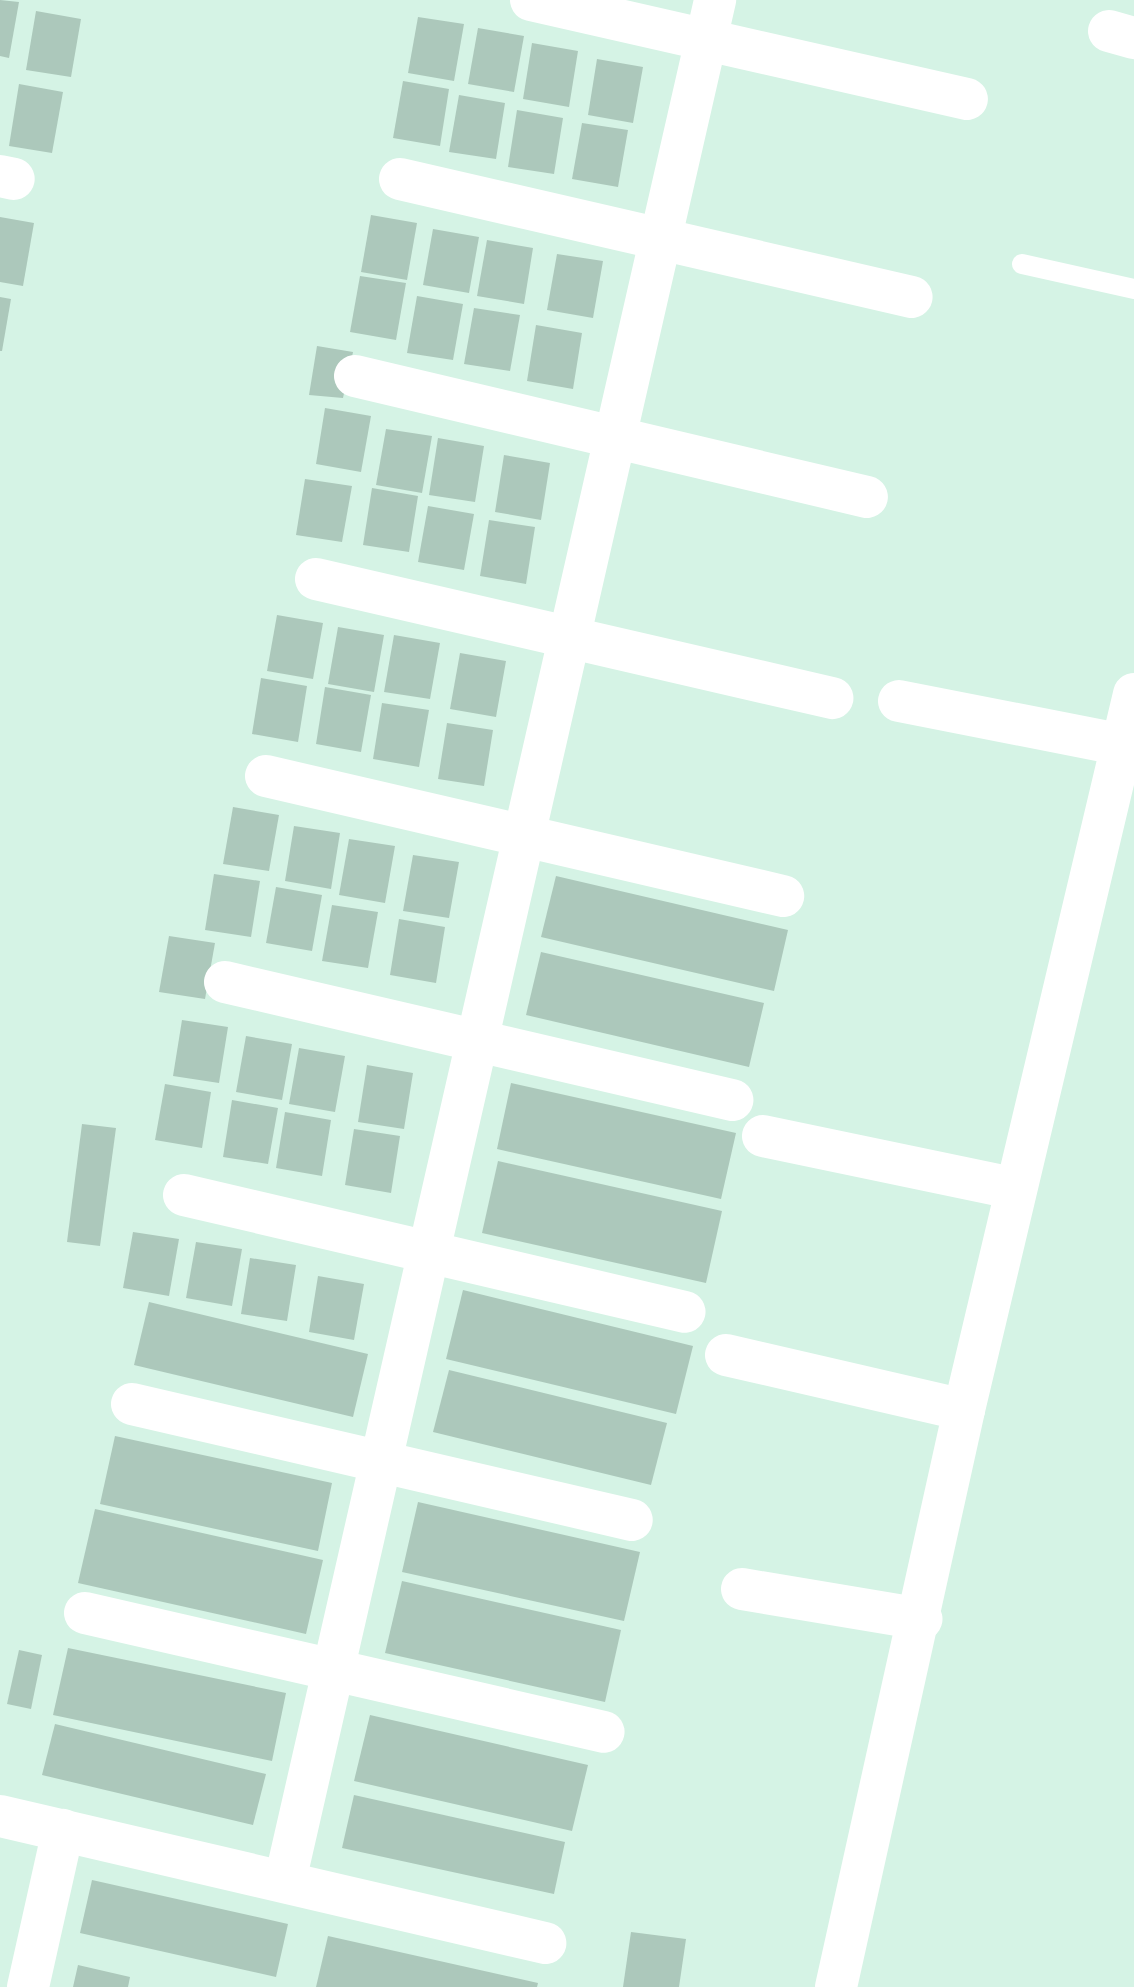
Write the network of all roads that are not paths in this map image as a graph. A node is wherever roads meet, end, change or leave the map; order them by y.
1 (531, 0) edge
2 (715, 0) edge
3 (706, 41) junction
4 (967, 99) dead end
5 (400, 179) dead end
6 (663, 239) junction
7 (1022, 264) dead end
8 (1134, 289) edge
9 (912, 297) dead end
10 (355, 376) dead end
11 (616, 439) junction
12 (867, 497) dead end
13 (316, 579) dead end
14 (572, 639) junction
15 (1134, 694) edge
16 (832, 698) dead end
17 (899, 701) dead end
18 (1123, 745) junction
19 (266, 776) dead end
20 (527, 836) junction
21 (783, 896) dead end
22 (225, 982) dead end
23 (479, 1038) junction
24 (732, 1100) dead end
25 (763, 1136) dead end
26 (1016, 1189) junction
27 (184, 1195) dead end
28 (429, 1254) junction
29 (685, 1312) dead end
30 (726, 1355) dead end
31 (132, 1404) dead end
32 (964, 1410) junction
33 (380, 1458) junction
34 (632, 1520) dead end
35 (742, 1589) dead end
36 (85, 1613) dead end
37 (922, 1619) junction
38 (331, 1670) junction
39 (604, 1732) dead end
40 (0, 1816) edge
41 (63, 1830) junction
42 (285, 1881) junction
43 (545, 1943) dead end
44 (28, 1987) edge
45 (836, 1987) edge

1 - 3 street
2 - 3 street
3 - 4 street
3 - 6 street
5 - 6 street
6 - 9 street
6 - 11 street
7 - 8 lane
10 - 11 street
11 - 12 street
11 - 14 street
13 - 14 street
14 - 16 street
14 - 20 street
15 - 18 street
17 - 18 street
18 - 26 street
19 - 20 street
20 - 21 street
20 - 23 street
22 - 23 street
23 - 24 street
23 - 28 street
25 - 26 street
26 - 32 street
27 - 28 street
28 - 29 street
28 - 33 street
30 - 32 street
31 - 33 street
32 - 37 street
33 - 34 street
33 - 38 street
35 - 37 street
36 - 38 street
37 - 45 street
38 - 39 street
38 - 42 street
40 - 41 street
41 - 42 street
41 - 44 street
42 - 43 street

